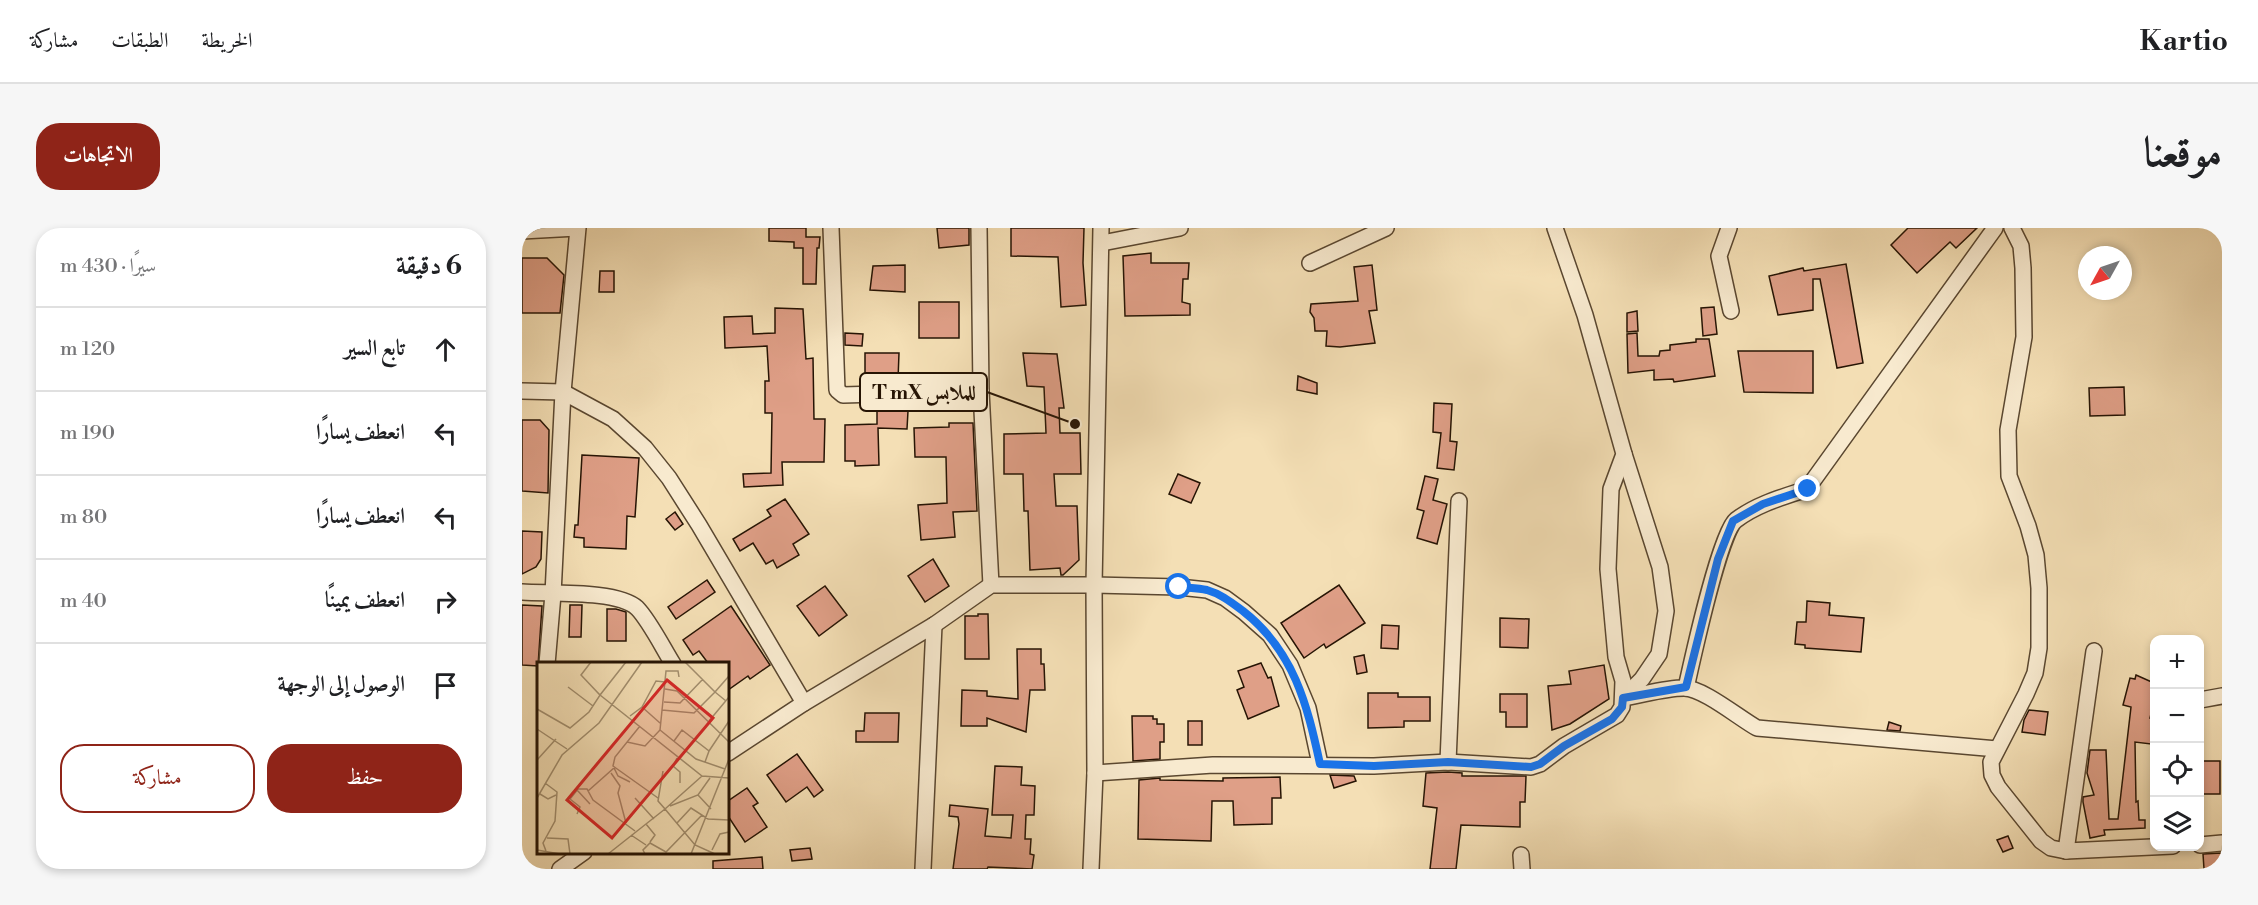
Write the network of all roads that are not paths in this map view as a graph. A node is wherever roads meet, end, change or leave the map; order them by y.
1 (578, 228) edge
2 (831, 228) edge
3 (979, 228) edge
4 (1180, 228) edge
5 (1386, 228) edge
6 (1555, 228) edge
7 (1729, 228) edge
8 (1995, 228) edge
9 (2012, 228) edge
10 (522, 231) edge
11 (1101, 236) edge
12 (1310, 263) dead end
13 (1731, 311) dead end
14 (522, 391) edge
15 (981, 391) junction
16 (563, 392) junction
17 (1624, 454) junction
18 (1459, 501) dead end
19 (992, 585) junction
20 (1094, 585) junction
21 (522, 592) edge
22 (553, 594) junction
23 (934, 625) junction
24 (2094, 651) dead end
25 (547, 662) edge
26 (672, 662) edge
27 (1686, 687) junction
28 (2222, 696) edge
29 (1623, 698) junction
30 (2204, 699) edge
31 (804, 703) junction
32 (1997, 749) junction
33 (729, 750) edge
34 (1448, 762) junction
35 (1320, 764) junction
36 (1095, 773) junction
37 (2222, 843) edge
38 (2204, 845) edge
39 (2150, 847) edge
40 (2066, 851) junction
41 (581, 854) edge
42 (560, 869) edge
43 (923, 869) edge
44 (1091, 869) edge

1 - 10 street
1 - 16 street
2 - 15 street
3 - 15 street
4 - 11 street
5 - 12 street
6 - 17 street
7 - 13 street
8 - 27 street
9 - 32 street
11 - 20 street
14 - 16 street
15 - 19 street
16 - 22 street
16 - 31 street
17 - 29 street
17 - 29 street
18 - 34 street
19 - 20 street
19 - 23 street
20 - 35 street
20 - 36 street
21 - 22 street
22 - 25 street
22 - 26 street
23 - 31 street
23 - 43 street
24 - 40 street
27 - 29 street
27 - 32 street
28 - 30 street
29 - 34 street
31 - 33 street
32 - 40 street
34 - 35 street
35 - 36 street
36 - 44 street
37 - 38 street
39 - 40 street
41 - 42 street

